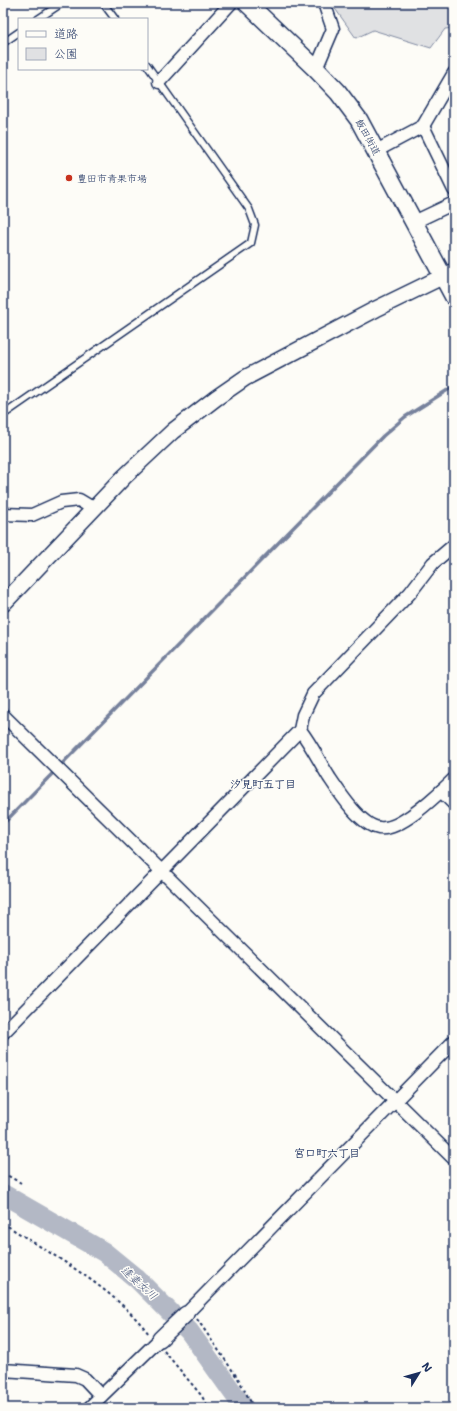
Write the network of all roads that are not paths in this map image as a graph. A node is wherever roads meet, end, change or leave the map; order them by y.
1 (62, 3) edge
2 (103, 3) edge
3 (231, 3) edge
4 (247, 3) edge
5 (324, 3) edge
6 (40, 18) edge
7 (114, 18) edge
8 (18, 33) edge
9 (3, 43) edge
10 (148, 66) edge
11 (316, 69) junction
12 (454, 73) edge
13 (159, 82) junction
14 (423, 126) junction
15 (376, 151) junction
16 (454, 190) edge
17 (454, 203) edge
18 (414, 222) junction
19 (448, 274) edge
20 (454, 297) edge
21 (3, 415) edge
22 (94, 509) junction
23 (3, 514) edge
24 (454, 545) edge
25 (3, 604) edge
26 (3, 715) edge
27 (300, 730) junction
28 (454, 779) edge
29 (442, 791) junction
30 (454, 804) edge
31 (162, 872) junction
32 (3, 1033) edge
33 (454, 1041) edge
34 (449, 1055) edge
35 (394, 1102) junction
36 (454, 1159) edge
37 (188, 1312) joint
38 (158, 1341) joint
39 (3, 1370) edge
40 (101, 1396) junction
41 (89, 1408) edge

1 - 6 lane
2 - 7 lane
3 - 13 street
4 - 11 main road, 飯田街道
5 - 11 street
8 - 9 lane
10 - 13 lane
11 - 15 main road, 飯田街道
12 - 14 street
13 - 21 lane
14 - 15 street
14 - 16 street
15 - 18 main road, 飯田街道
17 - 18 street
18 - 19 main road, 飯田街道
19 - 20 main road, 飯田街道
19 - 22 street
22 - 23 street
22 - 25 street
24 - 27 street
26 - 31 street
27 - 29 street
27 - 31 street
28 - 29 street
29 - 30 street
31 - 32 street
31 - 35 street
33 - 34 street
34 - 35 street
35 - 36 street
35 - 37 street
37 - 38 street
38 - 40 street
39 - 40 street
40 - 41 street

